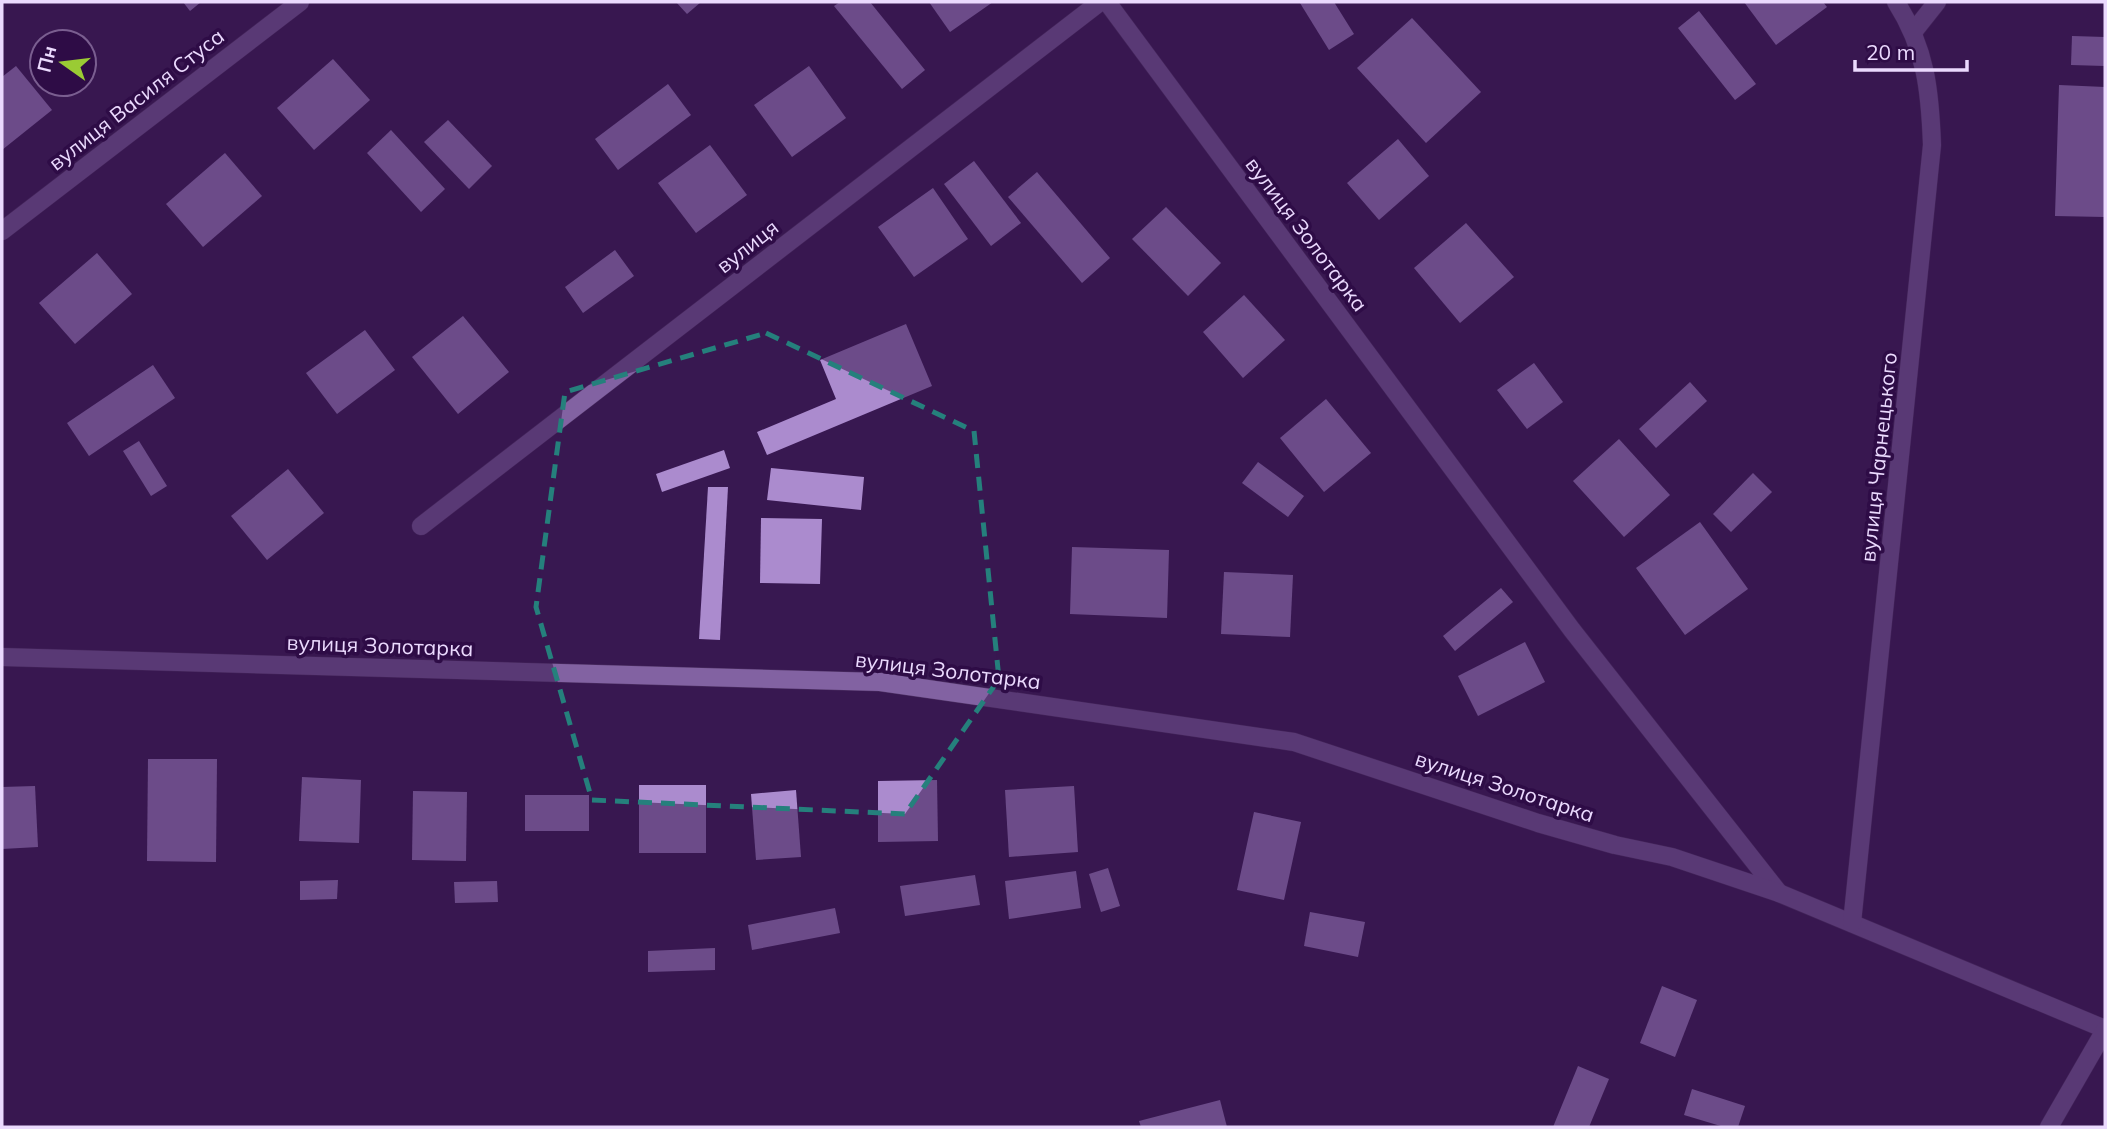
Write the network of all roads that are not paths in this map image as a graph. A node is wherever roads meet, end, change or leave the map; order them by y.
1 (300, 2) edge
2 (1100, 2) edge
3 (1107, 2) edge
4 (1896, 2) edge
5 (1937, 2) edge
6 (1914, 31) junction
7 (2, 231) edge
8 (421, 526) dead end
9 (2, 657) edge
10 (1779, 892) junction
11 (1852, 923) junction
12 (2105, 1030) edge
13 (2049, 1127) edge

1 - 7 street, вулиця Василя Стуса
2 - 8 street, вулиця
3 - 10 street, вулиця Золотарка
4 - 6 street, вулиця Чарнецького
5 - 6 street
6 - 11 street, вулиця Чарнецького
9 - 10 street, вулиця Золотарка
10 - 11 street, вулиця Золотарка
11 - 12 street, вулиця Золотарка
12 - 13 street

